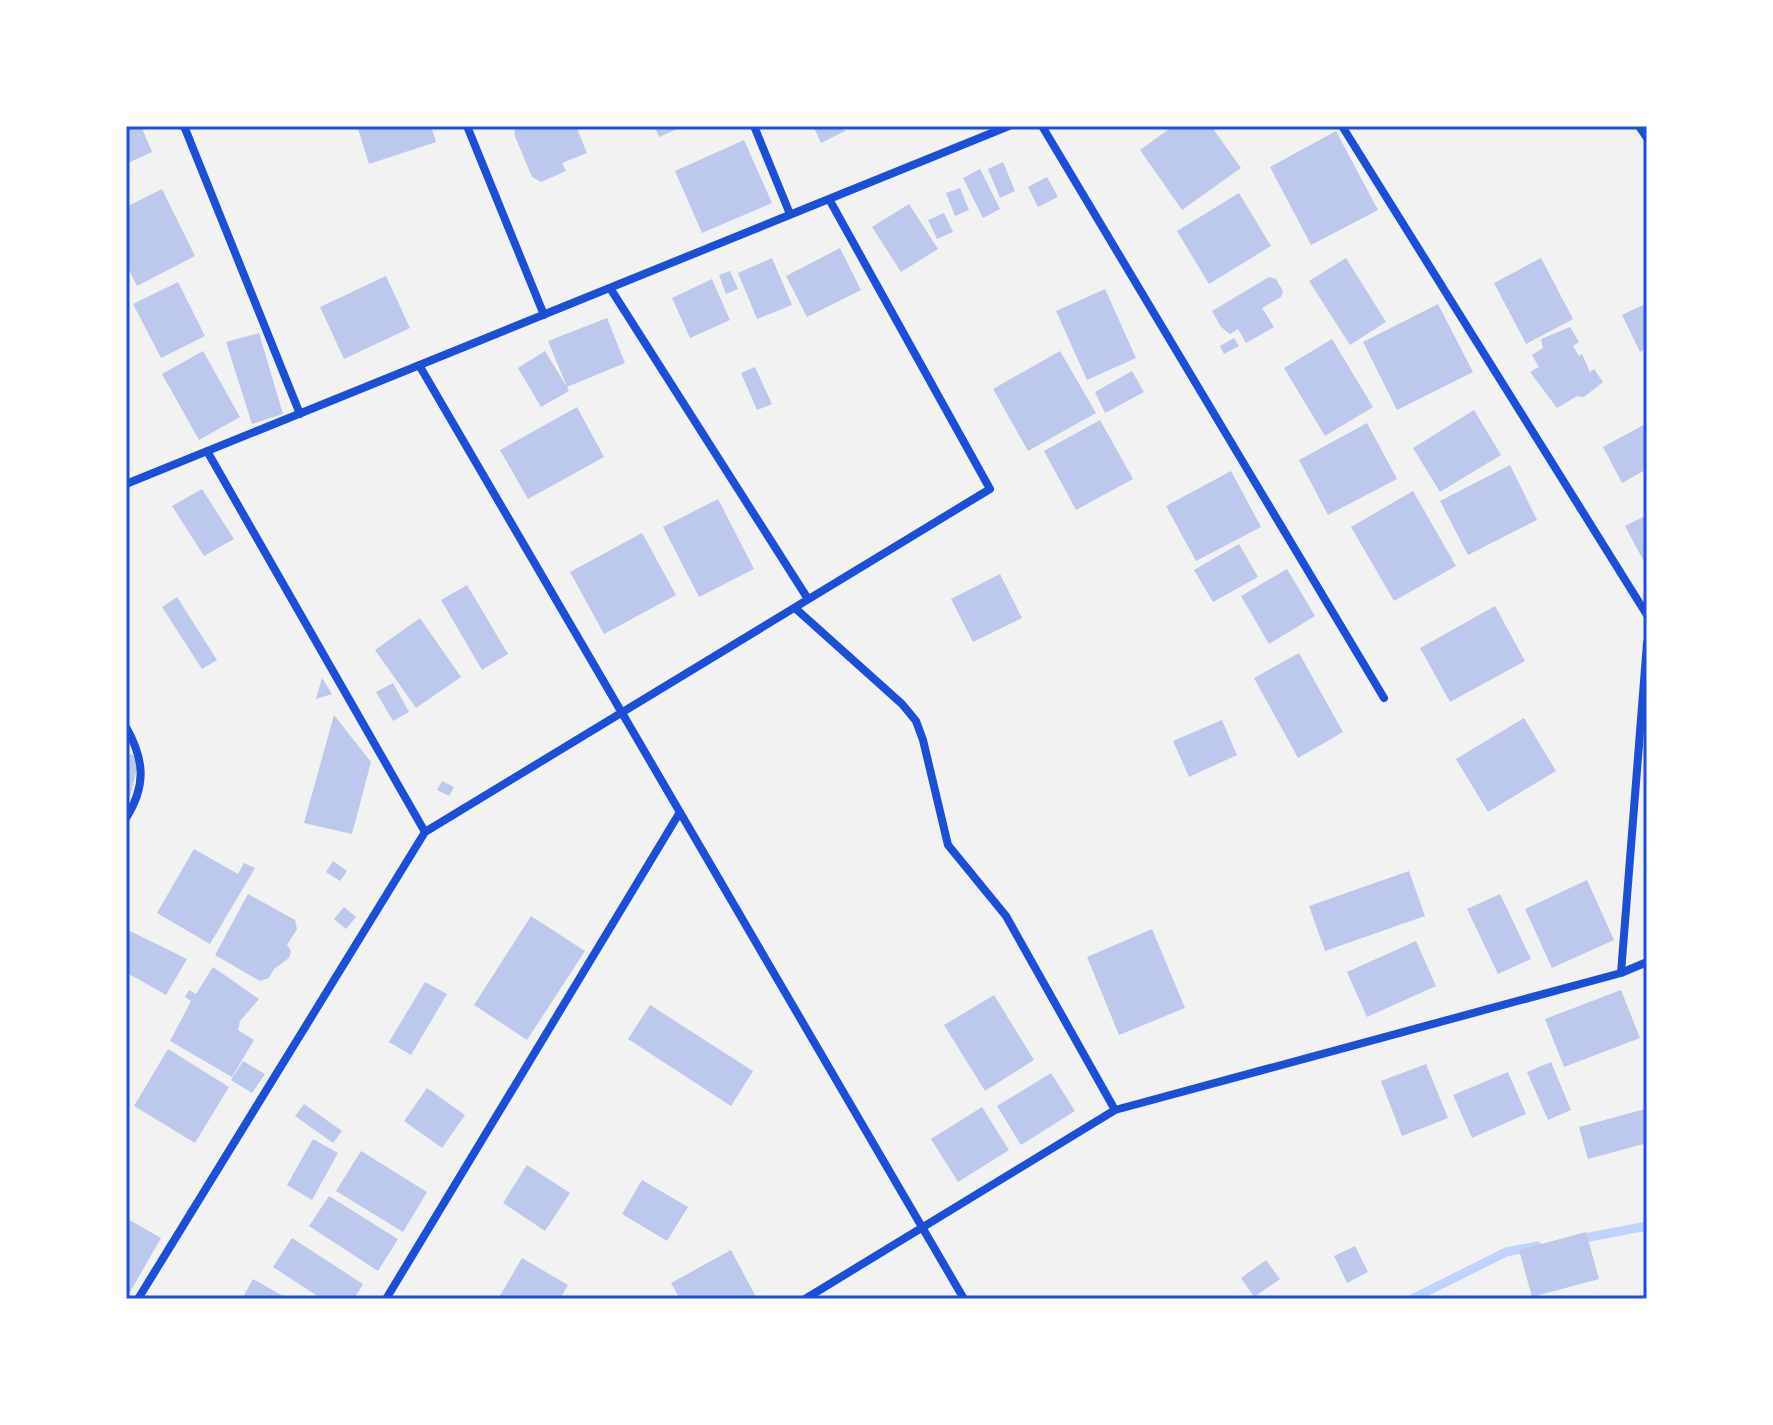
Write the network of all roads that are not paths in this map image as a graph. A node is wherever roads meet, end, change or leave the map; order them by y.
1 (184, 126) edge
2 (467, 126) edge
3 (754, 126) edge
4 (1009, 126) edge
5 (1042, 126) edge
6 (1342, 126) edge
7 (1639, 126) edge
8 (1647, 138) edge
9 (829, 199) junction
10 (790, 214) junction
11 (610, 288) junction
12 (544, 315) junction
13 (419, 365) junction
14 (300, 414) junction
15 (207, 451) junction
16 (126, 484) edge
17 (808, 599) junction
18 (795, 608) junction
19 (1647, 615) edge
20 (1647, 643) edge
21 (1384, 698) dead end
22 (622, 713) junction
23 (126, 727) edge
24 (680, 812) junction
25 (126, 818) edge
26 (425, 832) junction
27 (1647, 962) edge
28 (1621, 973) junction
29 (1115, 1110) junction
30 (922, 1227) junction
31 (138, 1299) edge
32 (386, 1299) edge
33 (805, 1299) edge
34 (964, 1299) edge

1 - 14 street
2 - 12 street
3 - 10 street
4 - 9 street
5 - 21 street
6 - 19 street
7 - 8 street
9 - 10 street
9 - 17 street
10 - 11 street
11 - 12 street
11 - 17 street
12 - 13 street
13 - 14 street
13 - 22 street
14 - 15 street
15 - 16 street
15 - 26 street
17 - 18 street
18 - 22 street
18 - 29 street
20 - 28 street
22 - 24 street
22 - 26 street
23 - 25 street
24 - 30 street
24 - 32 street
26 - 31 street
27 - 28 street
28 - 29 street
29 - 30 street
30 - 33 street
30 - 34 street

